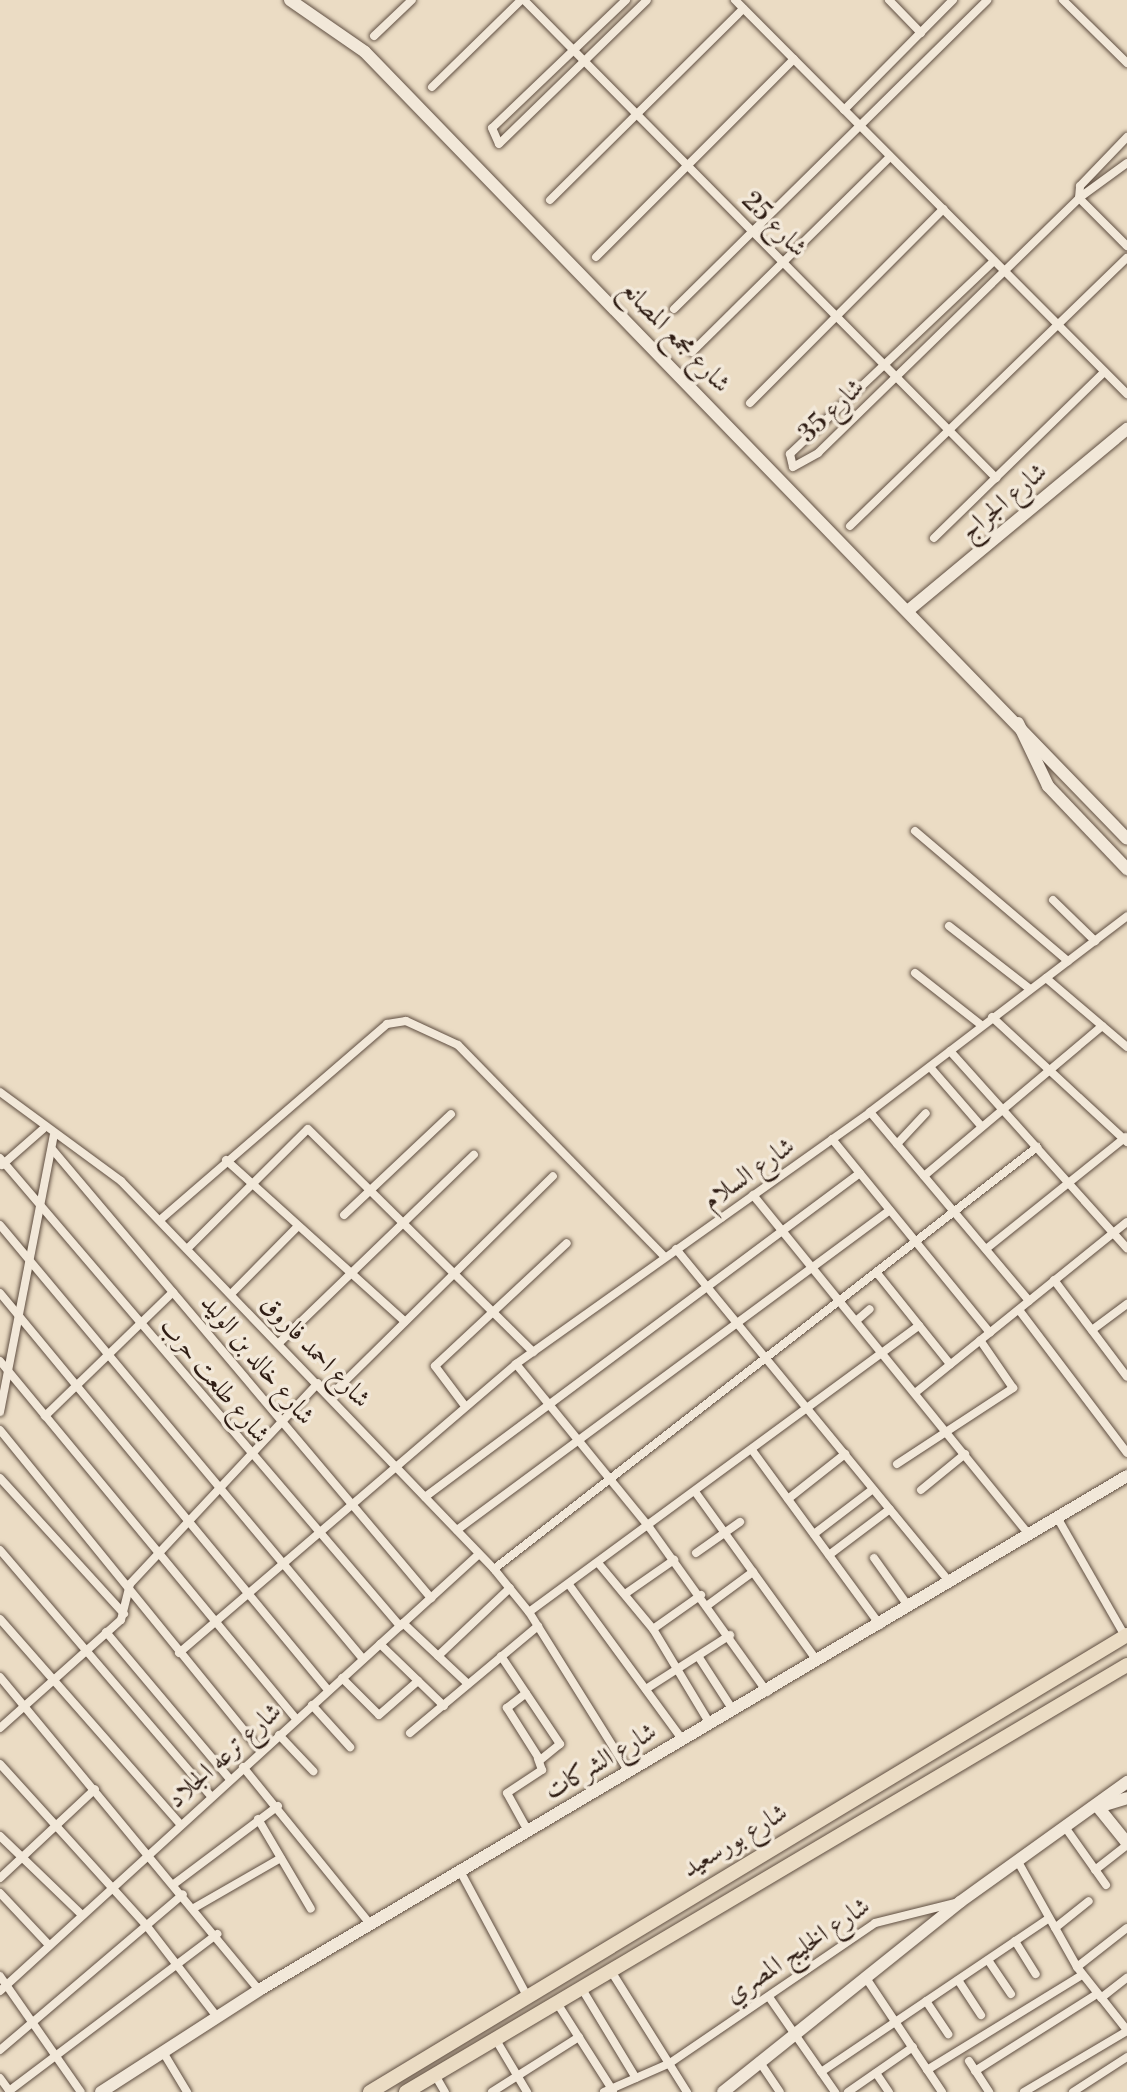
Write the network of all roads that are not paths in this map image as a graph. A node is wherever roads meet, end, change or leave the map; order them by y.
1 (290, 0) edge
2 (412, 0) edge
3 (522, 0) edge
4 (626, 0) edge
5 (647, 0) edge
6 (735, 0) edge
7 (889, 0) edge
8 (953, 0) edge
9 (987, 0) edge
10 (1063, 0) edge
11 (743, 9) junction
12 (921, 33) junction
13 (374, 36) dead end
14 (574, 50) junction
15 (794, 59) junction
16 (585, 62) junction
17 (1127, 63) edge
18 (432, 87) dead end
19 (844, 110) junction
20 (636, 114) junction
21 (861, 126) junction
22 (1127, 137) edge
23 (890, 157) junction
24 (1127, 163) edge
25 (687, 166) junction
26 (1079, 198) junction
27 (550, 200) dead end
28 (943, 209) junction
29 (753, 232) junction
30 (1127, 246) edge
31 (596, 257) dead end
32 (1127, 258) edge
33 (994, 261) junction
34 (783, 264) junction
35 (1005, 271) junction
36 (674, 309) dead end
37 (835, 316) junction
38 (1058, 324) junction
39 (692, 352) dead end
40 (882, 366) junction
41 (1104, 372) junction
42 (894, 379) junction
43 (1127, 394) edge
44 (750, 403) dead end
45 (1127, 429) edge
46 (948, 431) junction
47 (996, 478) junction
48 (850, 526) dead end
49 (934, 538) dead end
50 (910, 609) junction
51 (1017, 720) junction
52 (915, 831) dead end
53 (1127, 839) edge
54 (1127, 869) edge
55 (1053, 900) dead end
56 (1127, 916) edge
57 (949, 926) dead end
58 (1095, 941) junction
59 (1068, 961) junction
60 (915, 973) dead end
61 (1046, 978) junction
62 (1030, 989) junction
63 (992, 1017) junction
64 (981, 1025) junction
65 (1102, 1026) junction
66 (1127, 1047) edge
67 (950, 1051) junction
68 (930, 1067) junction
69 (1049, 1070) junction
70 (0, 1092) edge
71 (1003, 1109) junction
72 (870, 1112) junction
73 (926, 1113) dead end
74 (451, 1114) dead end
75 (982, 1127) junction
76 (43, 1129) junction
77 (54, 1135) junction
78 (832, 1139) junction
79 (1126, 1139) edge
80 (897, 1144) junction
81 (1037, 1147) junction
82 (52, 1149) junction
83 (474, 1155) dead end
84 (226, 1160) junction
85 (1, 1163) edge
86 (860, 1173) junction
87 (553, 1176) dead end
88 (924, 1176) junction
89 (1069, 1183) junction
90 (252, 1184) junction
91 (370, 1190) junction
92 (753, 1195) junction
93 (42, 1205) junction
94 (890, 1210) junction
95 (954, 1212) junction
96 (344, 1215) dead end
97 (160, 1220) junction
98 (1127, 1222) edge
99 (404, 1223) junction
100 (0, 1225) edge
101 (298, 1226) junction
102 (782, 1231) junction
103 (1114, 1233) junction
104 (916, 1242) junction
105 (567, 1243) dead end
106 (1127, 1248) edge
107 (187, 1249) junction
108 (676, 1249) junction
109 (986, 1249) junction
110 (665, 1257) junction
111 (32, 1261) junction
112 (813, 1269) junction
113 (454, 1273) junction
114 (877, 1273) junction
115 (352, 1274) junction
116 (1054, 1280) junction
117 (707, 1287) junction
118 (173, 1292) junction
119 (0, 1293) edge
120 (231, 1294) junction
121 (1029, 1301) junction
122 (840, 1302) junction
123 (1127, 1304) edge
124 (870, 1309) dead end
125 (1019, 1310) junction
126 (493, 1312) junction
127 (19, 1315) junction
128 (856, 1321) junction
129 (405, 1322) junction
130 (140, 1324) junction
131 (739, 1325) junction
132 (919, 1325) junction
133 (1092, 1330) junction
134 (990, 1333) junction
135 (980, 1340) junction
136 (279, 1343) junction
137 (533, 1352) junction
138 (882, 1352) junction
139 (108, 1355) junction
140 (767, 1360) junction
141 (0, 1361) edge
142 (516, 1364) junction
143 (950, 1364) junction
144 (8, 1370) junction
145 (1127, 1377) edge
146 (318, 1383) junction
147 (77, 1384) junction
148 (915, 1393) junction
149 (330, 1396) junction
150 (552, 1403) junction
151 (465, 1406) junction
152 (807, 1408) junction
153 (0, 1412) edge
154 (45, 1416) junction
155 (283, 1421) junction
156 (0, 1430) edge
157 (946, 1430) junction
158 (583, 1442) junction
159 (752, 1450) junction
160 (1127, 1453) edge
161 (845, 1454) junction
162 (965, 1454) junction
163 (250, 1455) junction
164 (394, 1464) junction
165 (897, 1464) dead end
166 (1127, 1476) edge
167 (0, 1478) edge
168 (611, 1480) junction
169 (219, 1488) junction
170 (873, 1489) junction
171 (921, 1490) dead end
172 (696, 1493) junction
173 (425, 1497) junction
174 (788, 1499) junction
175 (350, 1503) junction
176 (890, 1509) junction
177 (1058, 1519) junction
178 (189, 1520) junction
179 (740, 1522) dead end
180 (649, 1527) junction
181 (457, 1530) junction
182 (315, 1533) junction
183 (725, 1533) junction
184 (814, 1534) junction
185 (1030, 1536) junction
186 (0, 1550) edge
187 (696, 1553) dead end
188 (157, 1554) junction
189 (479, 1554) junction
190 (829, 1555) junction
191 (874, 1558) dead end
192 (674, 1560) junction
193 (282, 1562) junction
194 (599, 1564) junction
195 (494, 1569) junction
196 (753, 1572) junction
197 (950, 1583) junction
198 (570, 1586) junction
199 (127, 1588) junction
200 (510, 1588) junction
201 (249, 1592) junction
202 (625, 1594) junction
203 (701, 1595) junction
204 (431, 1598) junction
205 (708, 1605) junction
206 (910, 1607) junction
207 (529, 1612) junction
208 (124, 1614) junction
209 (0, 1619) edge
210 (214, 1622) junction
211 (402, 1624) junction
212 (880, 1625) junction
213 (538, 1626) junction
214 (653, 1629) junction
215 (106, 1632) junction
216 (730, 1635) junction
217 (1126, 1636) edge
218 (380, 1644) junction
219 (85, 1650) junction
220 (179, 1653) junction
221 (438, 1656) junction
222 (501, 1656) junction
223 (698, 1656) junction
224 (363, 1659) junction
225 (817, 1662) junction
226 (1127, 1665) edge
227 (679, 1668) junction
228 (0, 1677) edge
229 (52, 1678) junction
230 (342, 1678) junction
231 (418, 1681) junction
232 (468, 1684) junction
233 (646, 1689) junction
234 (328, 1690) junction
235 (767, 1692) junction
236 (526, 1693) junction
237 (23, 1705) junction
238 (312, 1705) junction
239 (444, 1706) junction
240 (733, 1710) junction
241 (296, 1719) junction
242 (710, 1724) junction
243 (0, 1728) edge
244 (410, 1733) dead end
245 (279, 1735) junction
246 (682, 1739) junction
247 (350, 1747) dead end
248 (261, 1751) junction
249 (538, 1759) junction
250 (0, 1764) edge
251 (243, 1767) junction
252 (313, 1771) dead end
253 (629, 1772) junction
254 (230, 1779) junction
255 (1127, 1782) edge
256 (95, 1789) junction
257 (211, 1796) junction
258 (1127, 1798) edge
259 (278, 1806) junction
260 (1098, 1807) junction
261 (258, 1819) junction
262 (180, 1824) junction
263 (56, 1826) junction
264 (1065, 1827) junction
265 (528, 1831) junction
266 (0, 1836) edge
267 (1127, 1844) edge
268 (148, 1853) junction
269 (22, 1858) junction
270 (281, 1858) junction
271 (1017, 1860) junction
272 (1095, 1870) junction
273 (460, 1871) junction
274 (0, 1878) edge
275 (174, 1884) junction
276 (1106, 1885) dead end
277 (112, 1886) junction
278 (0, 1893) edge
279 (183, 1894) junction
280 (686, 1898) junction
281 (1089, 1901) dead end
282 (960, 1902) junction
283 (194, 1908) junction
284 (311, 1909) dead end
285 (82, 1915) junction
286 (658, 1916) junction
287 (705, 1917) junction
288 (1049, 1918) junction
289 (370, 1924) junction
290 (146, 1925) junction
291 (1055, 1928) junction
292 (1127, 1928) edge
293 (217, 1934) junction
294 (677, 1935) junction
295 (1015, 1941) junction
296 (49, 1945) junction
297 (988, 1960) junction
298 (177, 1965) junction
299 (611, 1971) junction
300 (1080, 1971) junction
301 (1036, 1974) dead end
302 (0, 1976) edge
303 (866, 1978) junction
304 (1127, 1978) edge
305 (958, 1980) junction
306 (3, 1988) edge
307 (582, 1989) junction
308 (259, 1990) junction
309 (1011, 1994) dead end
310 (1099, 1996) junction
311 (769, 1997) junction
312 (528, 1998) junction
313 (926, 2001) junction
314 (557, 2003) junction
315 (981, 2015) dead end
316 (217, 2017) junction
317 (32, 2022) junction
318 (896, 2022) junction
319 (1127, 2031) edge
320 (948, 2034) dead end
321 (795, 2035) junction
322 (579, 2037) junction
323 (496, 2040) junction
324 (913, 2047) junction
325 (0, 2050) edge
326 (163, 2052) junction
327 (56, 2056) junction
328 (1127, 2057) edge
329 (759, 2061) junction
330 (969, 2061) dead end
331 (670, 2063) junction
332 (927, 2070) junction
333 (975, 2071) junction
334 (821, 2072) junction
335 (876, 2073) junction
336 (435, 2075) junction
337 (518, 2076) junction
338 (0, 2078) edge
339 (636, 2078) junction
340 (1030, 2090) edge
341 (609, 2091) edge
342 (10, 2092) edge
343 (81, 2092) edge
344 (101, 2092) edge
345 (187, 2092) edge
346 (370, 2092) edge
347 (406, 2092) edge
348 (445, 2092) edge
349 (492, 2092) edge
350 (527, 2092) edge
351 (687, 2092) edge
352 (723, 2092) edge
353 (780, 2092) edge
354 (835, 2092) edge
355 (848, 2092) edge
356 (889, 2092) edge
357 (942, 2092) edge
358 (989, 2092) edge
359 (1073, 2092) edge

1 - 50 street, شارع مجمع المصانع
2 - 13 street
3 - 14 street, شارع 25
3 - 18 street
4 - 14 street
5 - 16 street
6 - 11 street
7 - 12 street
8 - 12 street
9 - 21 street
10 - 17 street
11 - 15 street
11 - 20 street
12 - 19 street
14 - 16 street, شارع 25
14 - 16 street
15 - 19 street
15 - 25 street
16 - 20 street, شارع 25
19 - 21 street
20 - 25 street, شارع 25
20 - 27 street
21 - 23 street
21 - 29 street
22 - 26 street
23 - 28 street
23 - 34 street
24 - 26 street
25 - 29 street, شارع 25
25 - 31 street
26 - 30 street
26 - 35 street, شارع 35
28 - 33 street
28 - 37 street
29 - 34 street, شارع 25
29 - 36 street
32 - 38 street
33 - 35 street
33 - 40 street, شارع 35
34 - 37 street, شارع 25
34 - 39 street
35 - 38 street
35 - 42 street, شارع 35
37 - 40 street, شارع 25
37 - 44 street
38 - 41 street
38 - 46 street
40 - 42 street, شارع 25
40 - 42 street, شارع 35
41 - 43 street
41 - 47 street
42 - 46 street, شارع 25
45 - 50 street, شارع الجراج
46 - 47 street, شارع 25
46 - 48 street
47 - 49 street
50 - 51 street, شارع مجمع المصانع
51 - 53 street, شارع مجمع المصانع
51 - 54 street, شارع مجمع المصانع
52 - 59 street
55 - 58 street
56 - 58 street, شارع السلام
57 - 62 street
58 - 59 street, شارع السلام
59 - 61 street, شارع السلام
60 - 64 street
61 - 62 street, شارع السلام
61 - 65 street
62 - 63 street, شارع السلام
63 - 64 street, شارع السلام
63 - 69 street
64 - 67 street, شارع السلام
65 - 66 street
65 - 69 street
67 - 68 street, شارع السلام
67 - 71 street
68 - 72 street, شارع السلام
68 - 75 street
69 - 71 street
69 - 79 street
70 - 76 street, شارع احمد فاروق
71 - 75 street
71 - 81 street
72 - 78 street, شارع السلام
72 - 80 street
73 - 80 street
74 - 91 street
75 - 88 street
76 - 77 street, شارع احمد فاروق
76 - 85 street
77 - 82 street
77 - 97 street, شارع احمد فاروق
78 - 86 street
78 - 92 street, شارع السلام
79 - 89 street
80 - 88 street
81 - 89 street
81 - 95 street
82 - 93 street
82 - 118 street, شارع خالد بن الوليد
83 - 99 street
84 - 90 street
84 - 97 street
84 - 110 street
85 - 93 street, شارع طلعت حرب
86 - 94 street
86 - 102 street
87 - 113 street
88 - 95 street
89 - 103 street
89 - 109 street
90 - 91 street
90 - 101 street
90 - 107 street
91 - 96 street
91 - 99 street
92 - 102 street
92 - 108 street, شارع السلام
93 - 111 street
93 - 130 street, شارع طلعت حرب
94 - 104 street
94 - 112 street
95 - 104 street
95 - 109 street
97 - 107 street, شارع احمد فاروق
98 - 103 street
99 - 113 street
99 - 115 street
100 - 111 street
101 - 115 street
101 - 120 street
102 - 112 street
102 - 117 street
103 - 106 street
103 - 116 street
104 - 114 street
104 - 134 street
105 - 126 street
107 - 120 street, شارع احمد فاروق
108 - 110 street, شارع السلام
108 - 117 street
109 - 121 street
110 - 137 street, شارع السلام
111 - 127 street
111 - 139 street
112 - 122 street
112 - 131 street
113 - 126 street
113 - 129 street
114 - 122 street
114 - 132 street
115 - 129 street
115 - 136 street
116 - 121 street
116 - 133 street
117 - 131 street
117 - 150 street
118 - 130 street
118 - 155 street, شارع خالد بن الوليد
119 - 127 street
120 - 136 street, شارع احمد فاروق
121 - 125 street
122 - 128 street
122 - 140 street
123 - 133 street
124 - 128 street
125 - 134 street
125 - 160 street
126 - 137 street
126 - 151 street
127 - 144 street
127 - 147 street
128 - 138 street
129 - 149 street
130 - 139 street
130 - 163 street, شارع طلعت حرب
131 - 140 street
131 - 158 street
132 - 138 street
132 - 143 street
133 - 145 street
134 - 135 street
135 - 143 street
135 - 157 street
136 - 146 street, شارع احمد فاروق
137 - 142 street, شارع السلام
138 - 148 street
138 - 152 street
139 - 147 street
139 - 169 street
140 - 152 street
140 - 168 street
141 - 144 street
142 - 150 street
142 - 151 street, شارع السلام
143 - 148 street
144 - 153 street
144 - 154 street
146 - 149 street, شارع احمد فاروق
146 - 155 street
147 - 154 street
147 - 178 street
148 - 157 street
149 - 164 street, شارع احمد فاروق
150 - 158 street
150 - 173 street
151 - 164 street, شارع السلام
152 - 159 street
152 - 161 street
154 - 188 street
155 - 163 street
155 - 175 street, شارع خالد بن الوليد
156 - 199 street
157 - 162 street
157 - 165 street
158 - 168 street
158 - 181 street
159 - 172 street
159 - 174 street
161 - 170 street
161 - 174 street
162 - 171 street
162 - 185 street
163 - 169 street
163 - 182 street, شارع طلعت حرب
164 - 173 street, شارع احمد فاروق
164 - 175 street, شارع السلام
166 - 177 street, شارع الشركات
167 - 208 street
168 - 180 street
168 - 195 street
169 - 178 street
169 - 193 street
170 - 176 street
170 - 184 street
172 - 180 street
172 - 183 street
173 - 181 street, شارع احمد فاروق
174 - 184 street
175 - 182 street, شارع السلام
175 - 204 street, شارع خالد بن الوليد
176 - 190 street
176 - 197 street
177 - 185 street, شارع الشركات
177 - 217 street
178 - 188 street
178 - 201 street
179 - 183 street
180 - 192 street
180 - 194 street
181 - 189 street, شارع احمد فاروق
182 - 193 street, شارع السلام
182 - 211 street, شارع طلعت حرب
183 - 187 street
183 - 196 street
184 - 190 street
185 - 197 street, شارع الشركات
186 - 219 street
188 - 199 street
188 - 210 street
189 - 195 street, شارع احمد فاروق
189 - 204 street, شارع ترعه الجلاد
190 - 212 street
191 - 206 street
192 - 202 street
192 - 203 street
193 - 201 street, شارع السلام
193 - 224 street
194 - 198 street
194 - 202 street
195 - 200 street, شارع احمد فاروق
196 - 205 street
196 - 225 street
197 - 206 street, شارع الشركات
198 - 207 street
198 - 233 street
199 - 208 street
199 - 220 street
200 - 207 street, شارع احمد فاروق
200 - 221 street
201 - 210 street, شارع السلام
201 - 234 street
202 - 214 street
203 - 205 street
203 - 214 street
204 - 211 street, شارع ترعه الجلاد
205 - 216 street
206 - 212 street, شارع الشركات
207 - 213 street, شارع احمد فاروق
208 - 215 street
209 - 229 street
210 - 220 street, شارع السلام
210 - 241 street
211 - 218 street, شارع ترعه الجلاد
211 - 221 street, شارع طلعت حرب
212 - 225 street, شارع الشركات
213 - 222 street
213 - 253 street, شارع احمد فاروق
214 - 227 street
215 - 219 street
215 - 254 street
216 - 223 street
216 - 235 street
217 - 280 main road, شارع بورسعيد
218 - 224 street, شارع ترعه الجلاد
218 - 231 street
219 - 229 street
219 - 257 street
220 - 248 street
221 - 232 street, شارع طلعت حرب
222 - 232 street
222 - 236 street
223 - 227 street
223 - 240 street
224 - 230 street, شارع ترعه الجلاد
225 - 235 street, شارع الشركات
226 - 287 main road, شارع بورسعيد
227 - 233 street
227 - 242 street
228 - 237 street
229 - 237 street
229 - 262 street
230 - 231 street
230 - 234 street, شارع ترعه الجلاد
231 - 239 street
232 - 239 street
233 - 246 street
234 - 238 street, شارع ترعه الجلاد
235 - 240 street, شارع الشركات
236 - 249 street
236 - 249 street
237 - 243 street
237 - 256 street
238 - 241 street, شارع ترعه الجلاد
238 - 247 street
239 - 244 street
240 - 242 street, شارع الشركات
241 - 245 street, شارع ترعه الجلاد
242 - 246 street, شارع الشركات
245 - 248 street, شارع ترعه الجلاد
245 - 252 street
246 - 253 street, شارع الشركات
248 - 251 street, شارع ترعه الجلاد
249 - 265 street
250 - 263 street
251 - 254 street, شارع ترعه الجلاد
251 - 259 street
253 - 265 street, شارع الشركات
254 - 257 street, شارع ترعه الجلاد
255 - 260 street, شارع الخليج المصري
256 - 263 street
256 - 268 street
257 - 262 street, شارع ترعه الجلاد
258 - 260 street, شارع الخليج المصري
259 - 261 street
259 - 289 street
260 - 264 street, شارع الخليج المصري
260 - 267 street
261 - 270 street
261 - 275 street
262 - 268 street, شارع ترعه الجلاد
263 - 269 street
263 - 277 street
264 - 271 street, شارع الخليج المصري
264 - 272 street
265 - 273 street, شارع الشركات
266 - 269 street
267 - 272 street
268 - 275 street
268 - 277 street, شارع ترعه الجلاد
269 - 274 street
269 - 285 street
270 - 283 street
270 - 284 street
271 - 282 street, شارع الخليج المصري
271 - 288 street
272 - 276 street
273 - 289 street, شارع الشركات
273 - 312 street
275 - 279 street
277 - 285 street, شارع ترعه الجلاد
277 - 290 street
278 - 296 street
279 - 283 street
279 - 290 street
280 - 286 main road, شارع بورسعيد
280 - 287 main road
281 - 291 street
282 - 303 street, شارع الخليج المصري
282 - 311 street, شارع الخليج المصري
283 - 293 street
285 - 296 street, شارع ترعه الجلاد
286 - 294 main road
286 - 312 main road, شارع بورسعيد
287 - 294 main road, شارع بورسعيد
288 - 291 street
288 - 295 street
289 - 308 street, شارع الشركات
290 - 298 street
290 - 317 street
291 - 300 street
292 - 300 street
293 - 298 street
293 - 308 street
294 - 299 main road, شارع بورسعيد
295 - 297 street
295 - 301 street
296 - 306 street, شارع ترعه الجلاد
297 - 305 street
297 - 309 street
298 - 316 street
298 - 327 street
299 - 307 main road, شارع بورسعيد
299 - 331 street
300 - 310 street
300 - 332 street
302 - 306 street
303 - 318 street
303 - 321 street, شارع الخليج المصري
304 - 310 street
305 - 313 street
305 - 315 street
306 - 317 street
307 - 314 main road, شارع بورسعيد
307 - 339 street
308 - 316 street, شارع الشركات
310 - 319 street
310 - 333 street
311 - 321 street
311 - 331 street, شارع الخليج المصري
312 - 346 main road, شارع بورسعيد
313 - 318 street
313 - 320 street
314 - 322 street
314 - 323 main road, شارع بورسعيد
316 - 326 street, شارع الشركات
317 - 325 street
317 - 327 street
318 - 324 street
318 - 334 street
319 - 340 street
321 - 329 street, شارع الخليج المصري
321 - 334 street
322 - 337 street
322 - 341 street
323 - 336 main road, شارع بورسعيد
323 - 337 street
324 - 332 street
324 - 335 street
326 - 344 street, شارع الشركات
326 - 345 street
327 - 342 street
327 - 343 street
328 - 359 street
329 - 352 street, شارع الخليج المصري
329 - 353 street
330 - 333 street
331 - 339 street, شارع الخليج المصري
331 - 351 street
332 - 357 street
333 - 358 street
334 - 354 street
335 - 355 street
335 - 356 street
336 - 347 main road, شارع بورسعيد
336 - 348 street
337 - 349 street
337 - 350 street
338 - 342 street
339 - 341 street, شارع الخليج المصري

